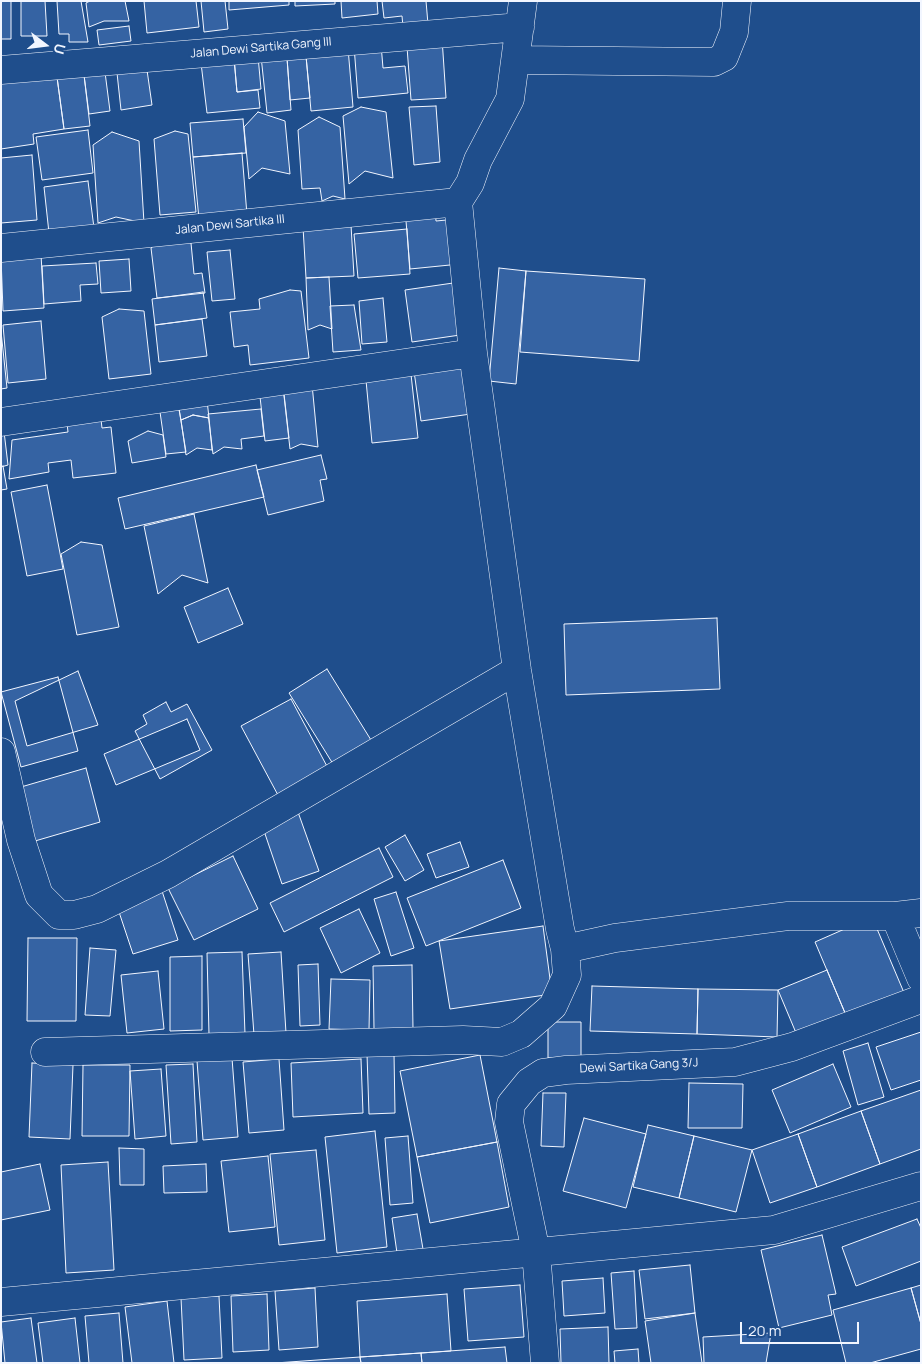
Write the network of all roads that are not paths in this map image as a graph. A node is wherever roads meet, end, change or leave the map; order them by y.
1 (736, 1) edge
2 (521, 14) edge
3 (516, 60) junction
4 (1, 70) edge
5 (458, 202) junction
6 (1, 248) edge
7 (473, 353) junction
8 (1, 422) edge
9 (517, 670) junction
10 (1, 752) edge
11 (908, 914) edge
12 (565, 949) junction
13 (921, 978) edge
14 (921, 999) edge
15 (45, 1052) dead end
16 (921, 1186) edge
17 (536, 1252) junction
18 (1, 1302) edge
19 (545, 1363) edge

1 - 3 street
2 - 3 street
2 - 4 street, Jalan Dewi Sartika Gang III
3 - 5 street
5 - 6 street, Jalan Dewi Sartika III
5 - 7 street
7 - 8 street
7 - 9 street
9 - 10 street
9 - 12 street
11 - 12 street
11 - 13 street
12 - 15 street
14 - 17 street, Dewi Sartika Gang 3/J
16 - 17 street
17 - 18 street
17 - 19 street, Dewi Sartika Gang 3/J

